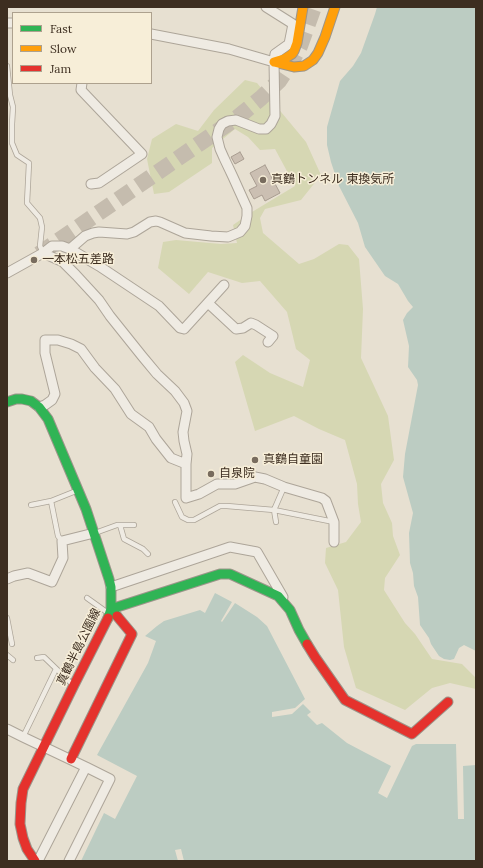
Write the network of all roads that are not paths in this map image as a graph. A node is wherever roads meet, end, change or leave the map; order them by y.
1 (266, 7) edge
2 (303, 7) edge
3 (334, 7) edge
4 (152, 34) edge
5 (274, 62) junction
6 (7, 66) edge
7 (82, 84) edge
8 (91, 184) dead end
9 (70, 249) junction
10 (43, 253) junction
11 (7, 273) edge
12 (224, 285) dead end
13 (208, 303) junction
14 (268, 342) dead end
15 (7, 402) edge
16 (39, 408) junction
17 (186, 464) junction
18 (284, 487) junction
19 (78, 490) junction
20 (51, 500) junction
21 (175, 502) dead end
22 (31, 505) dead end
23 (274, 510) junction
24 (276, 522) dead end
25 (334, 522) junction
26 (120, 525) junction
27 (134, 525) dead end
28 (94, 533) junction
29 (62, 541) junction
30 (334, 542) dead end
31 (148, 554) dead end
32 (7, 579) edge
33 (111, 587) junction
34 (87, 598) dead end
35 (282, 600) junction
36 (110, 612) junction
37 (7, 618) edge
38 (12, 644) dead end
39 (7, 655) edge
40 (37, 658) dead end
41 (13, 660) dead end
42 (56, 669) junction
43 (74, 685) junction
44 (448, 702) dead end
45 (7, 728) edge
46 (23, 737) junction
47 (43, 747) junction
48 (71, 760) junction
49 (86, 767) junction
50 (37, 861) edge
51 (69, 861) edge

1 - 5 street
2 - 5 main road
3 - 5 main road
4 - 5 street
5 - 9 street
6 - 10 lane
7 - 8 street
9 - 10 street
9 - 13 street
10 - 11 street
10 - 17 street
12 - 13 street
13 - 14 street
15 - 16 main road, 真鶴半島公園線
16 - 17 street
16 - 19 main road, 真鶴半島公園線
17 - 18 street
18 - 23 lane
18 - 25 street
19 - 20 lane
19 - 28 main road, 真鶴半島公園線
20 - 22 lane
20 - 29 lane
21 - 23 lane
23 - 24 lane
23 - 25 lane
25 - 30 street
26 - 27 lane
26 - 28 lane
26 - 31 lane
28 - 29 street
28 - 33 main road, 真鶴半島公園線
29 - 32 street
33 - 35 street
33 - 36 main road, 真鶴半島公園線
34 - 36 lane
35 - 36 main road
35 - 44 main road
36 - 43 main road, 真鶴半島公園線
36 - 48 main road
37 - 38 lane
39 - 41 lane
40 - 42 lane
42 - 43 lane
42 - 46 lane
43 - 47 main road, 真鶴半島公園線
45 - 46 street
46 - 47 street
47 - 48 street
47 - 50 main road, 真鶴半島公園線
48 - 49 street
49 - 50 street
49 - 51 street

